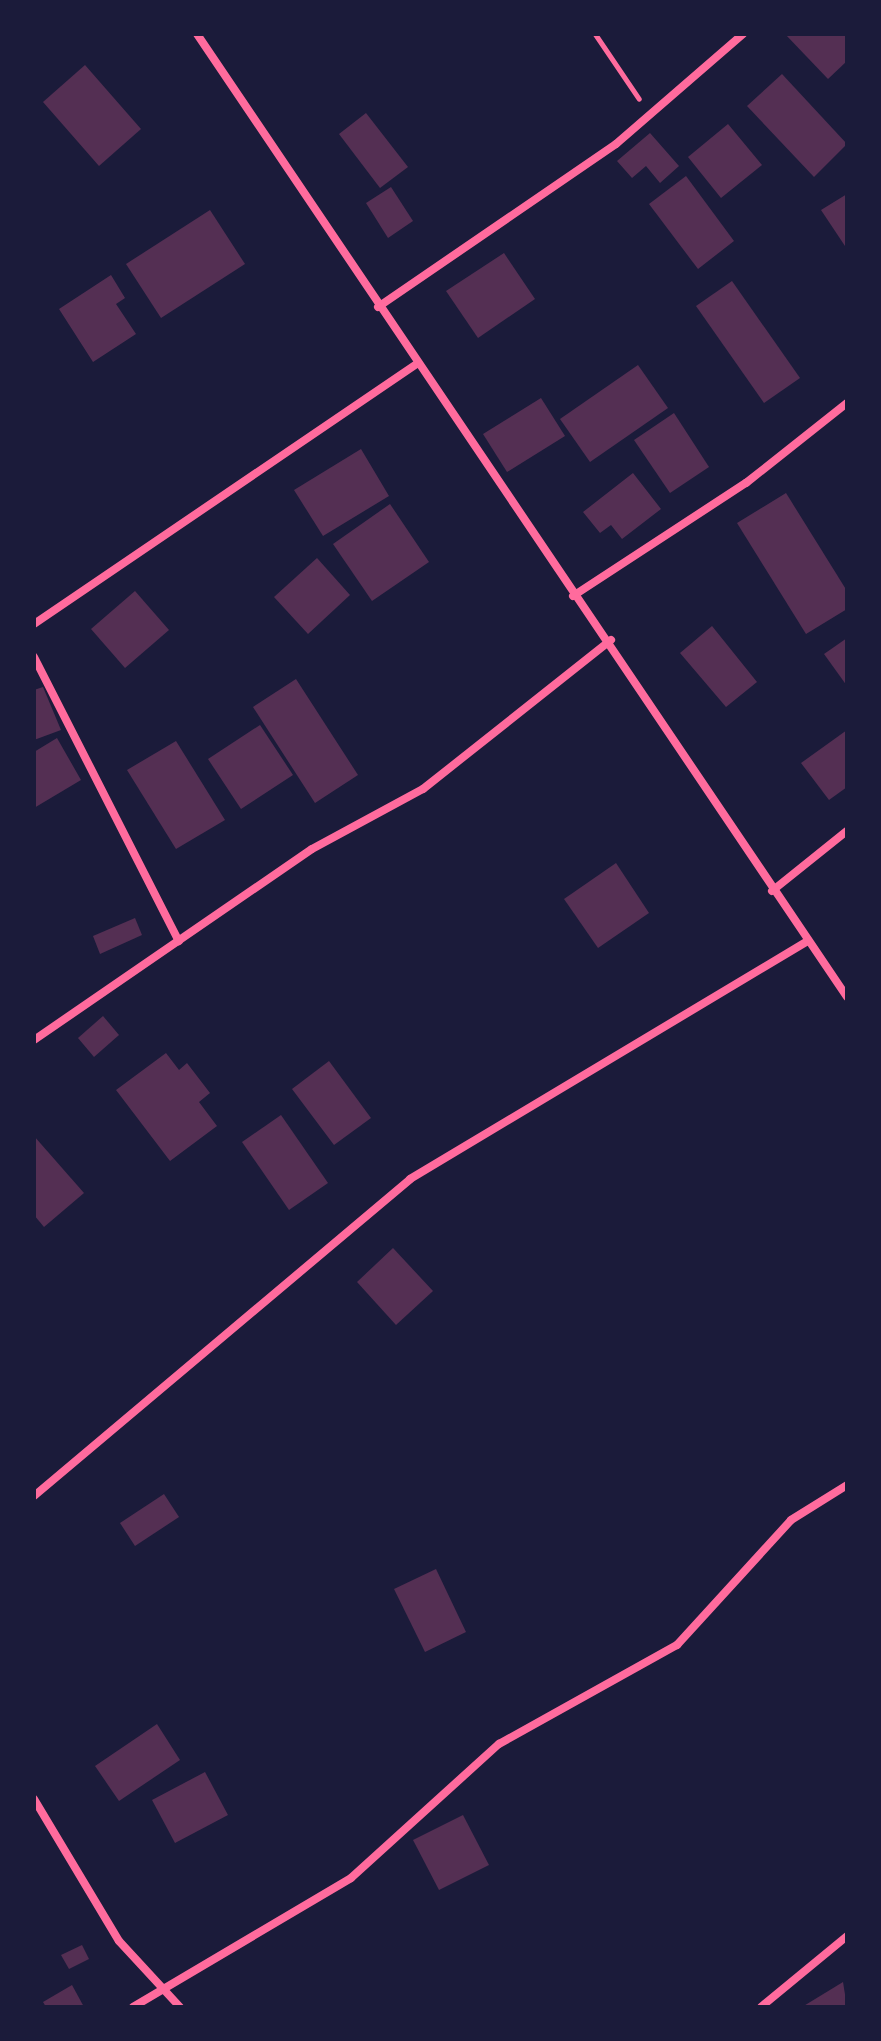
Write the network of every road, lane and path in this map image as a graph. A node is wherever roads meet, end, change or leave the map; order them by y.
1 (197, 34) edge
2 (595, 34) edge
3 (743, 34) edge
4 (651, 117) junction
5 (378, 307) junction
6 (417, 364) junction
7 (847, 403) edge
8 (573, 596) junction
9 (34, 624) edge
10 (611, 640) junction
11 (34, 657) edge
12 (847, 831) edge
13 (772, 891) junction
14 (179, 941) junction
15 (807, 941) junction
16 (847, 997) edge
17 (34, 1040) edge
18 (847, 1485) edge
19 (34, 1496) edge
20 (34, 1799) edge
21 (847, 1936) edge
22 (160, 1985) junction
23 (133, 2007) edge
24 (180, 2007) edge
25 (761, 2007) edge

1 - 5 street
2 - 4 path
3 - 4 street
4 - 5 street
5 - 6 street
6 - 8 street
6 - 9 street
7 - 8 street
8 - 10 street
10 - 13 street
10 - 14 street
11 - 14 street
12 - 13 street
13 - 15 street
14 - 17 street
15 - 16 street
15 - 19 street
18 - 22 street
20 - 22 street
21 - 25 street
22 - 23 street
22 - 24 street

